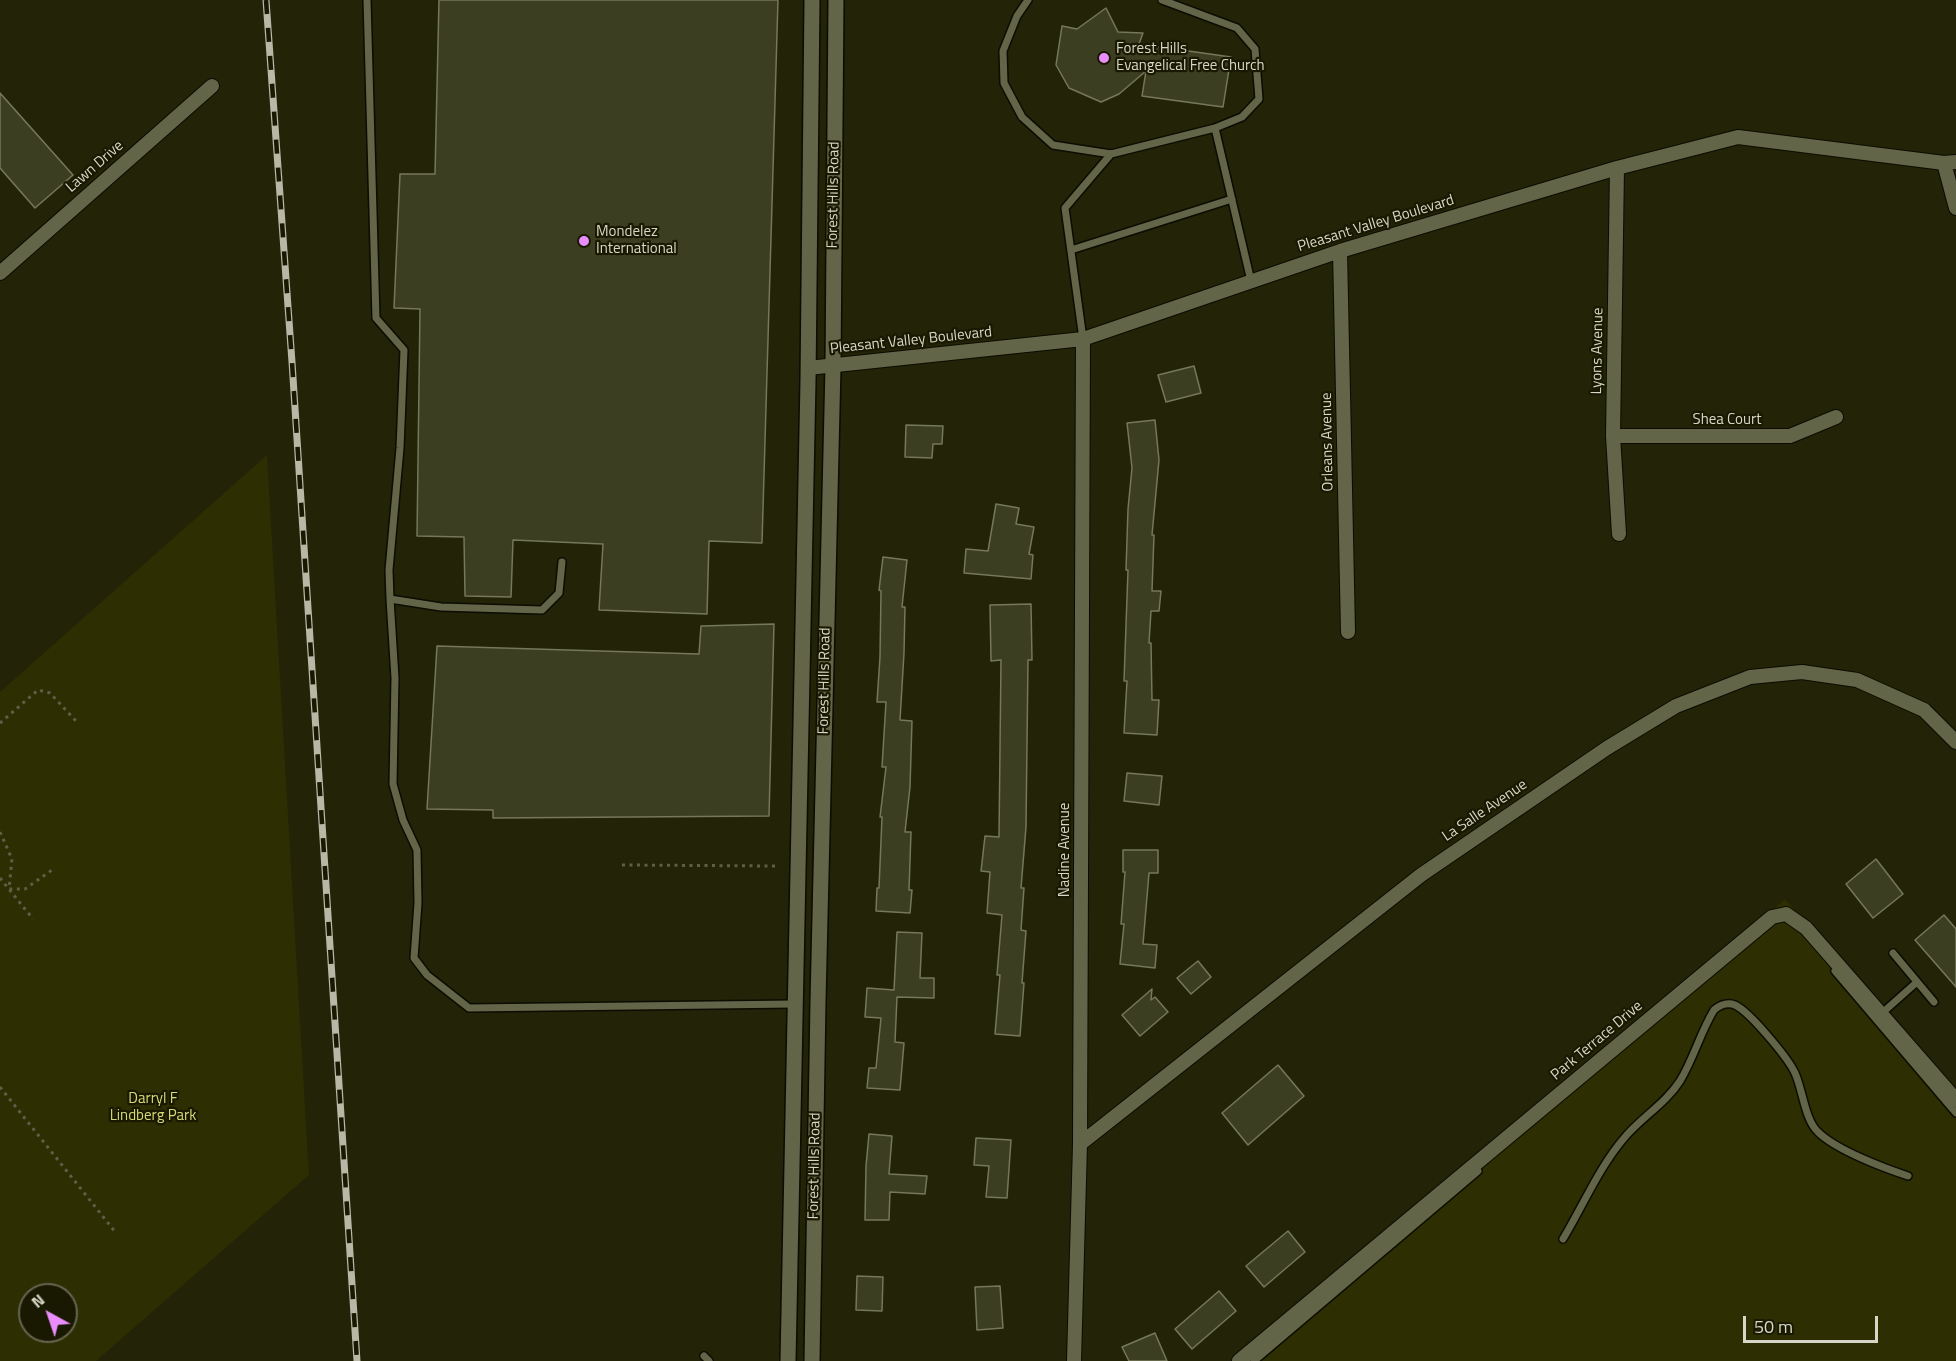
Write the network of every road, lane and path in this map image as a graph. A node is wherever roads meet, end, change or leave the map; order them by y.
1 (367, 0) edge
2 (812, 0) edge
3 (836, 0) edge
4 (1028, 0) edge
5 (1162, 0) edge
6 (212, 86) dead end
7 (1215, 128) junction
8 (1111, 154) junction
9 (1950, 162) edge
10 (1617, 168) junction
11 (1232, 199) junction
12 (1956, 208) edge
13 (1071, 250) junction
14 (1340, 251) junction
15 (0, 273) edge
16 (1251, 282) junction
17 (1083, 339) junction
18 (832, 367) junction
19 (808, 368) junction
20 (1836, 417) dead end
21 (1613, 436) junction
22 (1619, 534) dead end
23 (562, 562) dead end
24 (390, 599) junction
25 (1348, 632) dead end
26 (77, 722) dead end
27 (0, 723) edge
28 (1956, 742) edge
29 (0, 832) edge
30 (622, 865) dead end
31 (776, 866) dead end
32 (52, 870) dead end
33 (0, 878) edge
34 (9, 889) junction
35 (33, 919) dead end
36 (1893, 953) dead end
37 (1917, 982) junction
38 (818, 1001) junction
39 (1934, 1002) dead end
40 (794, 1004) junction
41 (1881, 1014) junction
42 (0, 1087) edge
43 (1956, 1100) edge
44 (1956, 1113) edge
45 (1080, 1144) junction
46 (1908, 1176) dead end
47 (116, 1233) dead end
48 (1563, 1239) dead end
49 (788, 1361) edge
50 (813, 1361) edge
51 (1074, 1361) edge
52 (1239, 1361) edge
53 (1254, 1361) edge

1 - 24 lane
2 - 19 street, Forest Hills Road
3 - 18 street, Forest Hills Road
4 - 8 lane
5 - 7 lane
6 - 15 street, Lawn Drive
7 - 8 lane
7 - 11 lane
8 - 13 lane
9 - 10 street, Pleasant Valley Boulevard
9 - 12 street
10 - 14 street, Pleasant Valley Boulevard
10 - 21 street, Lyons Avenue
11 - 13 lane
11 - 16 lane
13 - 17 lane
14 - 16 street, Pleasant Valley Boulevard
14 - 25 street, Orleans Avenue
16 - 17 street, Pleasant Valley Boulevard
17 - 18 street, Pleasant Valley Boulevard
17 - 45 street, Nadine Avenue
18 - 19 street, Pleasant Valley Boulevard
18 - 38 street, Forest Hills Road
19 - 40 street, Forest Hills Road
20 - 21 street, Shea Court
21 - 22 street, Lyons Avenue
23 - 24 lane
24 - 40 lane
26 - 27 path
28 - 45 street, La Salle Avenue
29 - 34 path
30 - 31 path
32 - 34 path
33 - 34 path
34 - 35 path
36 - 37 lane
37 - 39 lane
37 - 41 lane
38 - 40 street
38 - 50 street, Forest Hills Road
40 - 49 street, Forest Hills Road
41 - 43 street, Park Terrace Drive
41 - 52 street, Park Terrace Drive
42 - 47 path
44 - 53 lane
45 - 51 street, Nadine Avenue
46 - 48 lane

